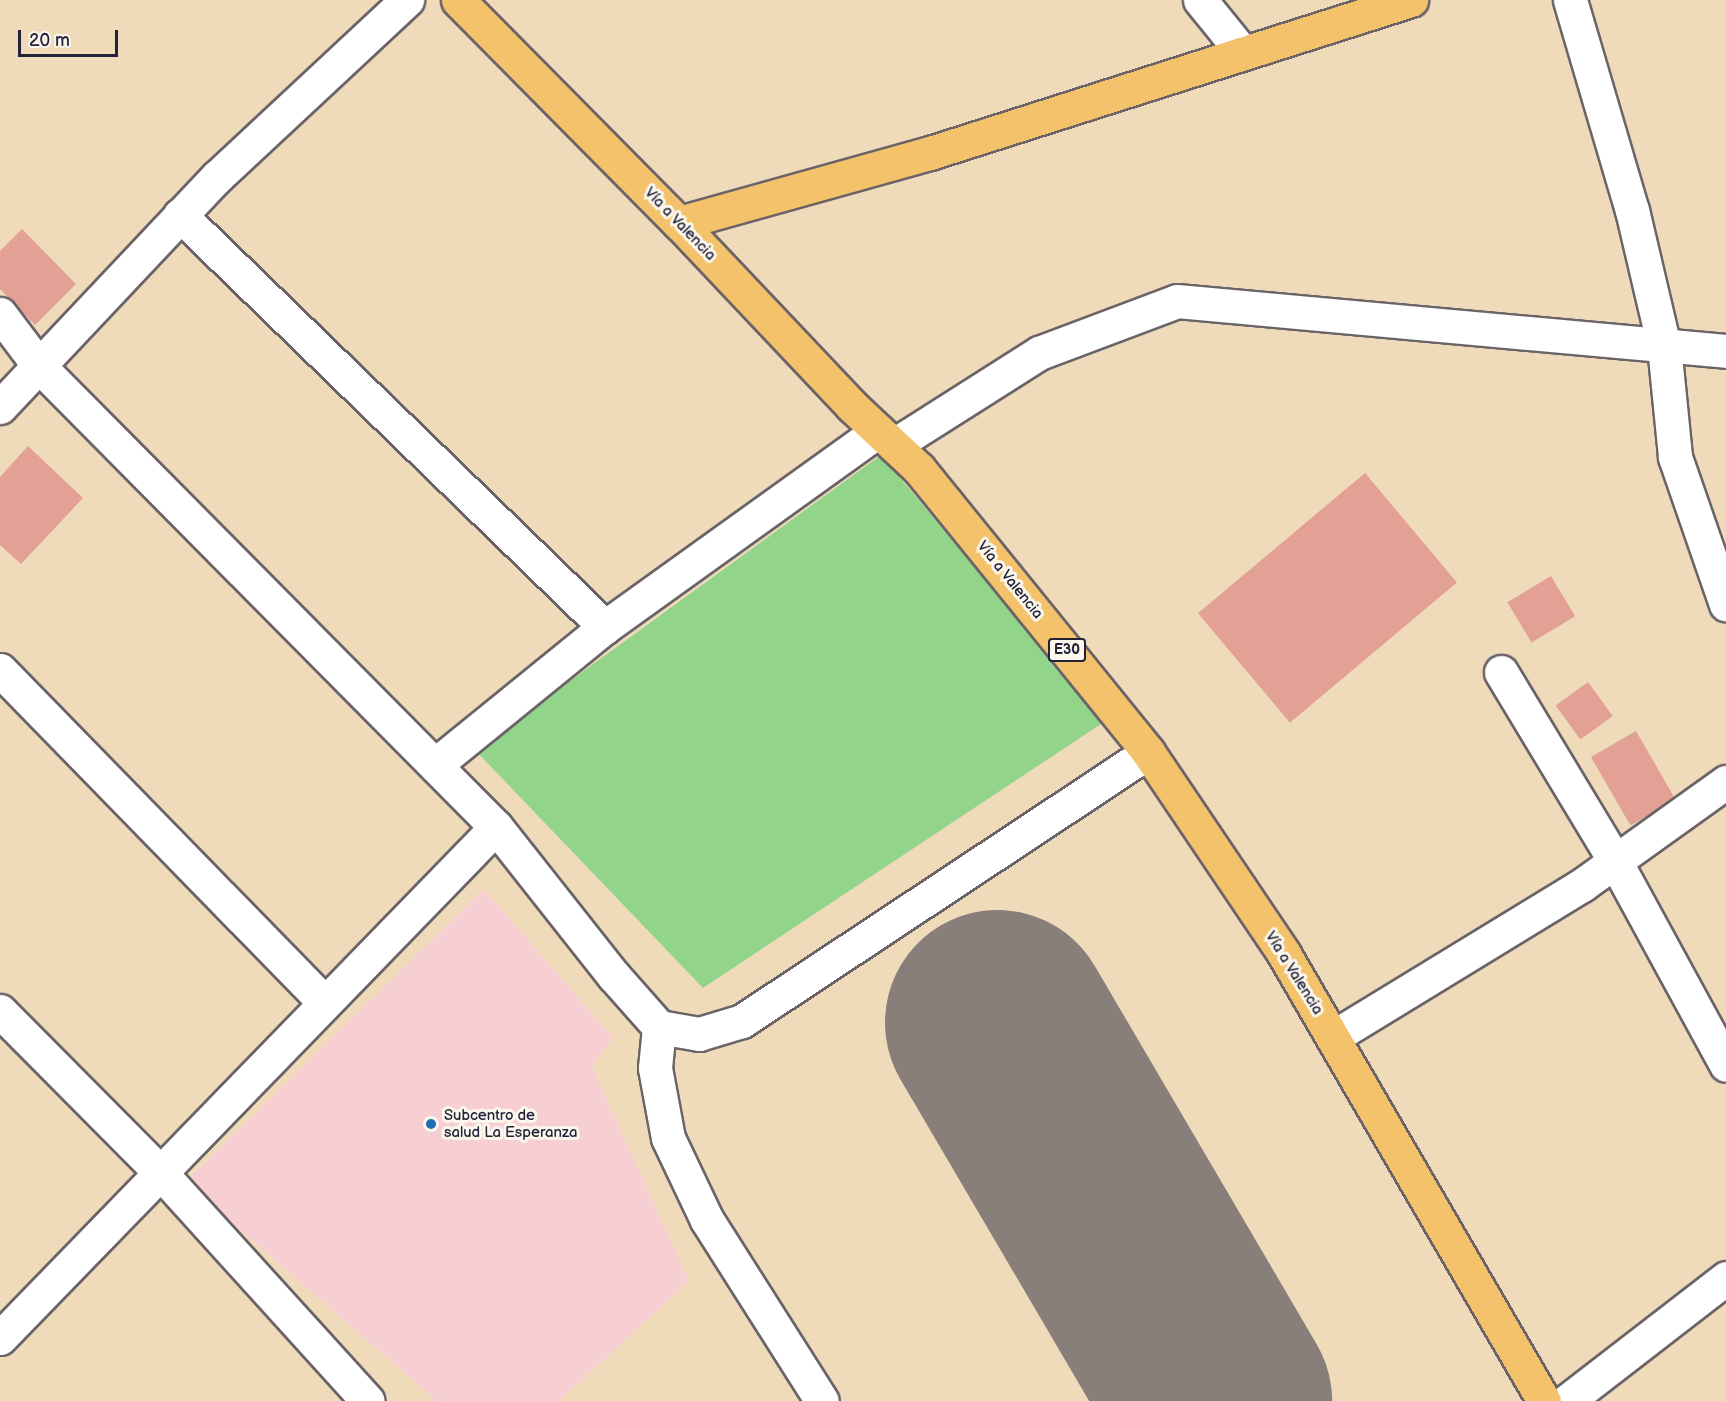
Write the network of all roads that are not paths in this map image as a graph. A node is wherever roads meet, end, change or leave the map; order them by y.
1 (407, 0) edge
2 (458, 0) edge
3 (1200, 0) edge
4 (1411, 0) edge
5 (1570, 0) edge
6 (1243, 53) junction
7 (180, 215) junction
8 (680, 223) junction
9 (0, 314) edge
10 (1664, 346) junction
11 (1726, 351) edge
12 (39, 366) junction
13 (0, 407) edge
14 (886, 438) junction
15 (1726, 604) edge
16 (605, 627) junction
17 (0, 670) edge
18 (1501, 672) dead end
19 (1148, 752) junction
20 (435, 765) junction
21 (1726, 782) edge
22 (496, 827) junction
23 (1615, 861) junction
24 (324, 1002) junction
25 (0, 1011) edge
26 (659, 1027) junction
27 (1333, 1037) junction
28 (1726, 1065) edge
29 (160, 1172) junction
30 (1726, 1278) edge
31 (0, 1338) edge
32 (368, 1401) edge
33 (822, 1401) edge
34 (1544, 1401) edge
35 (1567, 1401) edge

1 - 7 street
2 - 8 main road, Vía a Valencia / E30
3 - 6 street
4 - 6 main road
5 - 10 street
6 - 8 main road
7 - 12 street
7 - 16 street
8 - 14 main road, Vía a Valencia / E30
9 - 12 street
10 - 11 street
10 - 14 street
10 - 15 street
12 - 13 street
12 - 20 street
14 - 16 street
14 - 19 main road, Vía a Valencia / E30
16 - 20 street
17 - 24 street
18 - 23 street
19 - 26 street
19 - 27 main road, Vía a Valencia / E30
20 - 22 street
21 - 23 street
22 - 24 street
22 - 26 street
23 - 27 street
23 - 28 street
24 - 29 street
25 - 29 street
26 - 33 street
27 - 34 main road, Vía a Valencia / E30
29 - 31 street
29 - 32 street
30 - 35 street

